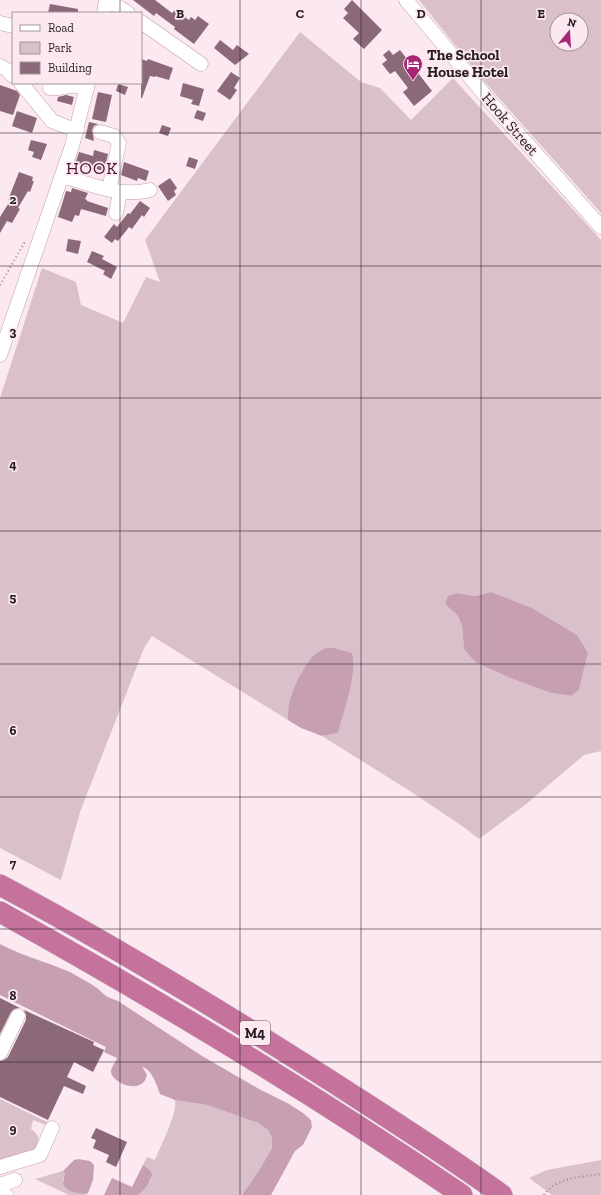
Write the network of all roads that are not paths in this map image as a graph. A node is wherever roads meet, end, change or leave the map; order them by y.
1 (107, 0) edge
2 (406, 0) edge
3 (104, 12) edge
4 (126, 12) edge
5 (142, 23) edge
6 (0, 24) edge
7 (12, 26) edge
8 (201, 64) dead end
9 (0, 66) edge
10 (12, 75) edge
11 (21, 84) edge
12 (69, 84) edge
13 (88, 85) edge
14 (50, 88) dead end
15 (77, 131) junction
16 (100, 132) dead end
17 (62, 176) junction
18 (150, 190) dead end
19 (114, 191) junction
20 (116, 212) dead end
21 (601, 227) edge
22 (0, 355) edge
23 (0, 885) edge
24 (0, 912) edge
25 (18, 1016) dead end
26 (0, 1053) edge
27 (52, 1128) dead end
28 (0, 1167) edge
29 (15, 1180) dead end
30 (0, 1184) edge
31 (0, 1192) edge
32 (6, 1195) edge
33 (462, 1195) edge
34 (502, 1195) edge

1 - 3 street
1 - 4 street
2 - 21 street, Hook Street
5 - 8 street
6 - 7 street
9 - 10 street
11 - 15 street
12 - 13 street
12 - 14 street
13 - 15 street
15 - 17 street
16 - 19 street
17 - 19 street
17 - 22 street
18 - 19 street
19 - 20 street
23 - 34 highway, M4
24 - 33 highway, M4
25 - 26 street
27 - 28 street
29 - 30 street
31 - 32 street

